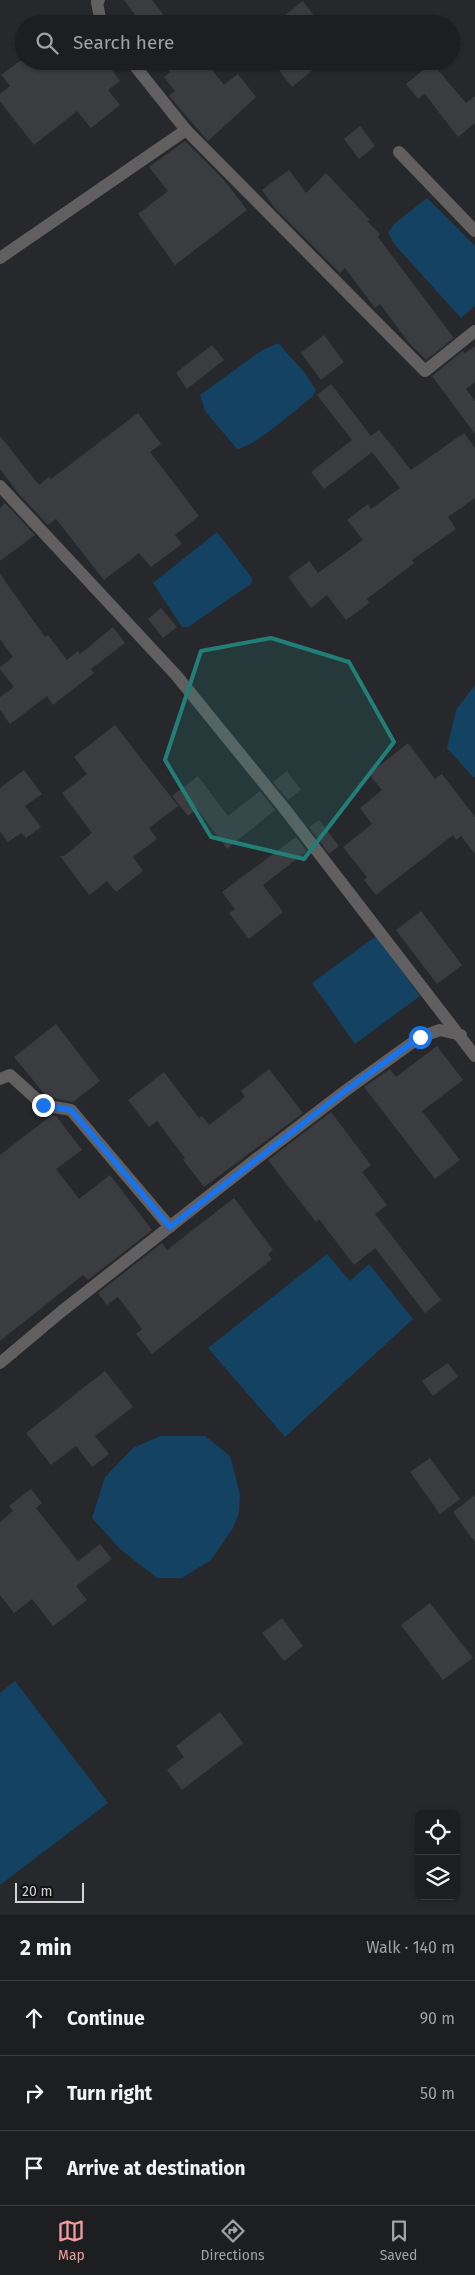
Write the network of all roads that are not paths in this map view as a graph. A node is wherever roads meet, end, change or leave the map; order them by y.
1 (99, 0) edge
2 (99, 15) edge
3 (138, 70) edge
4 (186, 130) junction
5 (399, 152) dead end
6 (475, 231) edge
7 (0, 258) edge
8 (475, 331) edge
9 (0, 486) edge
10 (458, 1032) junction
11 (475, 1042) edge
12 (475, 1056) edge
13 (0, 1079) edge
14 (170, 1227) junction
15 (0, 1363) edge

1 - 2 street
3 - 4 street
4 - 7 street
4 - 8 street
5 - 6 street
9 - 10 street
10 - 11 street
10 - 12 street
10 - 14 street
13 - 14 street
14 - 15 street

